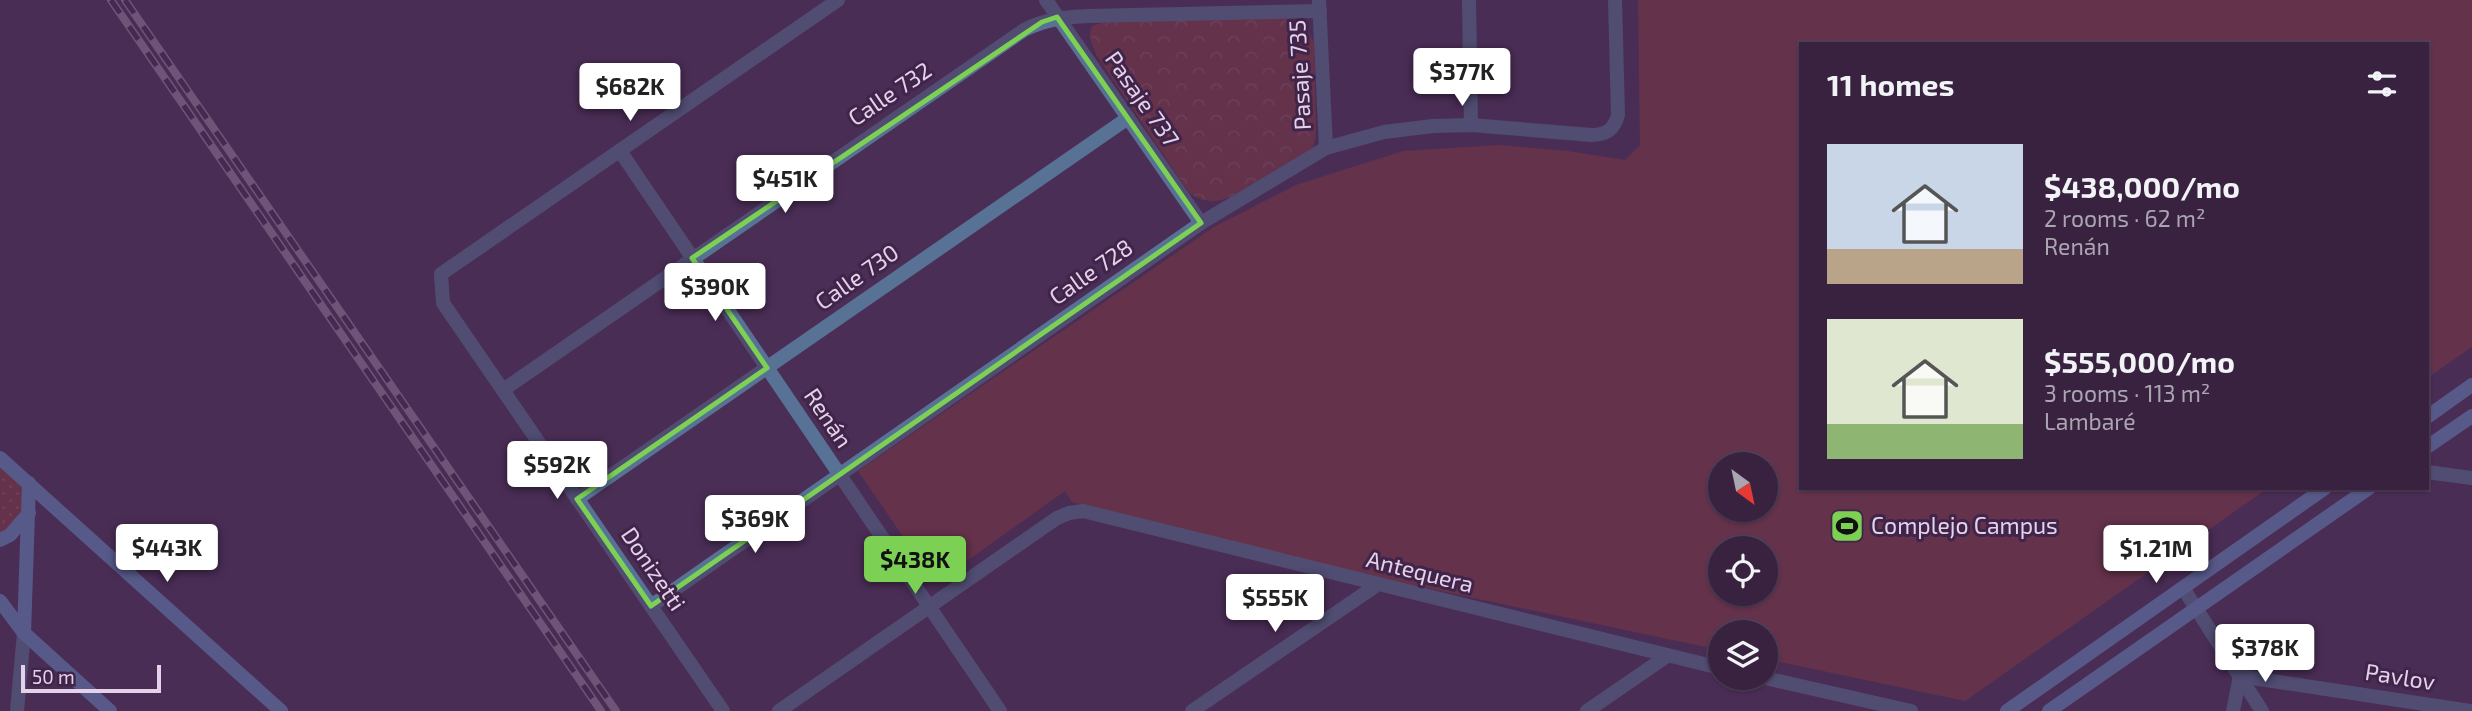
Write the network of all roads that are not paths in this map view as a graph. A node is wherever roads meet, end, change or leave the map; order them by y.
1 (838, 0) edge
2 (1046, 0) edge
3 (1469, 0) edge
4 (1615, 0) edge
5 (1319, 6) edge
6 (1057, 17) junction
7 (1128, 118) junction
8 (1471, 125) junction
9 (1326, 148) junction
10 (620, 151) junction
11 (1201, 223) junction
12 (692, 258) junction
13 (766, 368) junction
14 (2472, 386) edge
15 (503, 390) junction
16 (2429, 416) edge
17 (2472, 416) edge
18 (2429, 446) edge
19 (0, 458) edge
20 (2429, 472) edge
21 (839, 475) junction
22 (2472, 478) edge
23 (29, 483) junction
24 (2322, 490) edge
25 (2366, 490) edge
26 (577, 499) junction
27 (29, 513) junction
28 (0, 540) edge
29 (1377, 585) junction
30 (2183, 588) junction
31 (0, 601) edge
32 (651, 606) junction
33 (929, 607) junction
34 (2196, 609) junction
35 (24, 633) junction
36 (1667, 656) junction
37 (1708, 665) edge
38 (2239, 676) junction
39 (1778, 681) edge
40 (17, 711) edge
41 (110, 711) edge
42 (281, 711) edge
43 (723, 711) edge
44 (779, 711) edge
45 (1000, 711) edge
46 (1192, 711) edge
47 (1587, 711) edge
48 (1911, 711) edge
49 (2007, 711) edge
50 (2049, 711) edge
51 (2233, 711) edge
52 (2262, 711) edge
53 (2470, 711) edge

1 - 10 street
2 - 6 street, Pasaje 737
3 - 8 street
4 - 8 street, Calle 728
5 - 6 street, Calle 732
5 - 9 street, Pasaje 735
6 - 7 street, Pasaje 737
6 - 12 street, Calle 732
7 - 11 street, Pasaje 737
7 - 13 street, Calle 730
8 - 9 street, Calle 728
9 - 11 street, Calle 728
10 - 12 street, Renán
10 - 15 street, Donizetti
11 - 21 street, Calle 728
12 - 13 street, Renán
12 - 15 street, Calle 732
13 - 21 street, Renán
13 - 26 street, Calle 730
14 - 16 main road
15 - 26 street, Donizetti
17 - 18 main road
19 - 23 main road
20 - 22 street
21 - 32 street, Calle 728
21 - 33 street, Renán
23 - 27 main road
23 - 42 main road
24 - 30 main road
25 - 34 main road
26 - 32 street, Donizetti
27 - 28 main road
27 - 35 main road
29 - 33 street, Antequera
29 - 36 street, Antequera
29 - 46 street
30 - 34 street
30 - 49 main road
31 - 35 main road
32 - 43 street, Donizetti
33 - 44 street
33 - 45 street, Renán
34 - 38 street
34 - 50 main road
35 - 40 street
35 - 41 main road
36 - 37 street, Antequera
36 - 47 street
38 - 51 street
38 - 52 street
38 - 53 street, Pavlov
39 - 48 street

